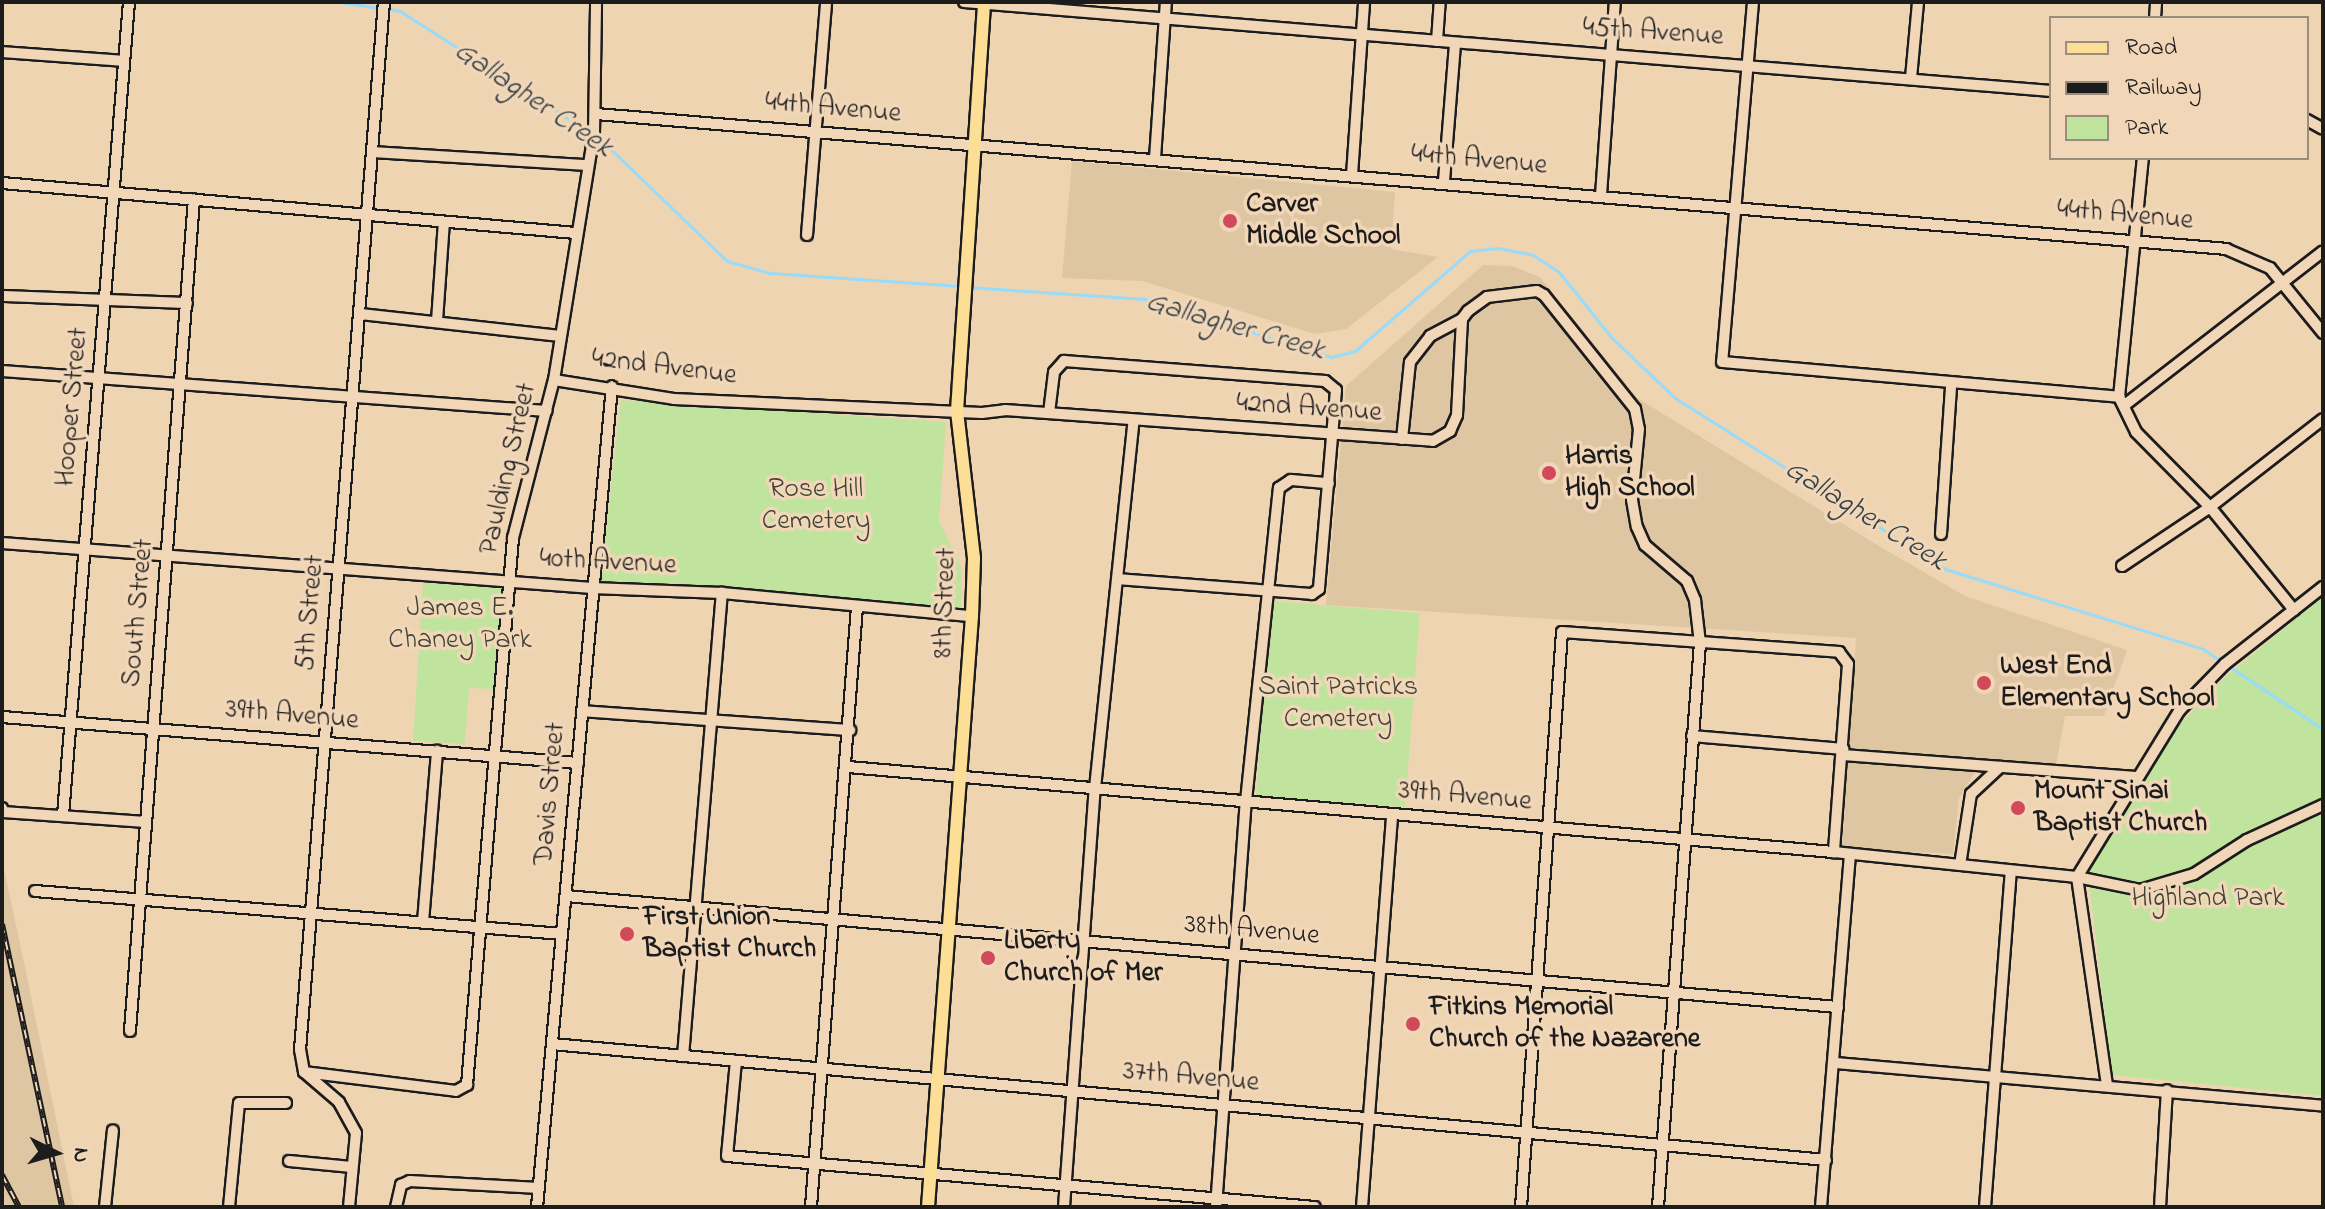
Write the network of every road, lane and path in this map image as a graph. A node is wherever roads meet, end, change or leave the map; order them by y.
1 (129, 2) edge
2 (384, 2) edge
3 (596, 2) edge
4 (826, 2) edge
5 (964, 2) edge
6 (1166, 2) edge
7 (1364, 2) edge
8 (1440, 2) edge
9 (1615, 2) edge
10 (1753, 2) edge
11 (1918, 2) edge
12 (984, 3) edge
13 (1164, 19) junction
14 (1362, 35) junction
15 (1437, 41) junction
16 (1455, 43) junction
17 (2, 52) edge
18 (1611, 53) junction
19 (124, 61) junction
20 (1748, 65) junction
21 (1911, 78) junction
22 (2049, 91) edge
23 (595, 119) junction
24 (815, 132) junction
25 (973, 144) junction
26 (373, 152) junction
27 (1155, 158) junction
28 (2143, 160) edge
29 (587, 165) junction
30 (1352, 175) junction
31 (1444, 181) junction
32 (2, 183) edge
33 (114, 192) junction
34 (1601, 195) junction
35 (194, 199) junction
36 (1736, 205) junction
37 (368, 215) junction
38 (444, 222) junction
39 (576, 233) junction
40 (807, 235) dead end
41 (2136, 241) junction
42 (2323, 251) edge
43 (2284, 283) junction
44 (2, 296) edge
45 (106, 299) junction
46 (187, 303) junction
47 (361, 314) junction
48 (1462, 319) junction
49 (437, 321) junction
50 (2323, 333) edge
51 (560, 336) junction
52 (2, 371) edge
53 (101, 377) junction
54 (554, 380) junction
55 (181, 383) junction
56 (612, 386) junction
57 (1951, 387) junction
58 (354, 395) junction
59 (2122, 401) junction
60 (547, 411) junction
61 (957, 411) junction
62 (1049, 413) junction
63 (2323, 419) edge
64 (1134, 420) junction
65 (1333, 435) junction
66 (1402, 439) junction
67 (1329, 483) junction
68 (2210, 507) junction
69 (1941, 534) dead end
70 (2, 543) edge
71 (85, 549) junction
72 (168, 556) junction
73 (2122, 566) dead end
74 (339, 571) junction
75 (1119, 579) junction
76 (509, 582) junction
77 (2323, 587) edge
78 (592, 588) junction
79 (1267, 592) junction
80 (722, 593) junction
81 (857, 606) junction
82 (2294, 610) junction
83 (972, 616) junction
84 (1700, 643) junction
85 (582, 711) junction
86 (2, 717) edge
87 (713, 720) junction
88 (71, 722) junction
89 (153, 728) junction
90 (850, 730) junction
91 (1692, 736) junction
92 (325, 743) junction
93 (437, 751) junction
94 (1843, 752) junction
95 (494, 755) junction
96 (578, 763) junction
97 (848, 767) junction
98 (2000, 767) junction
99 (959, 776) junction
100 (2136, 777) junction
101 (1095, 788) junction
102 (1246, 801) junction
103 (2323, 805) edge
104 (2, 810) edge
105 (1392, 814) junction
106 (63, 815) junction
107 (146, 822) junction
108 (1548, 828) junction
109 (1683, 842) junction
110 (1834, 852) junction
111 (1850, 855) junction
112 (1960, 865) junction
113 (2011, 871) junction
114 (2077, 877) junction
115 (35, 891) dead end
116 (566, 896) junction
117 (140, 899) junction
118 (696, 909) junction
119 (312, 914) junction
120 (834, 921) junction
121 (423, 922) junction
122 (481, 927) junction
123 (948, 930) junction
124 (562, 934) junction
125 (1084, 941) junction
126 (1236, 953) junction
127 (1380, 966) junction
128 (1538, 981) junction
129 (1673, 992) junction
130 (1838, 1007) junction
131 (130, 1031) dead end
132 (552, 1044) junction
133 (683, 1056) junction
134 (736, 1061) junction
135 (1835, 1063) junction
136 (823, 1068) junction
137 (304, 1072) junction
138 (1996, 1077) junction
139 (937, 1082) junction
140 (2107, 1085) junction
141 (2167, 1090) junction
142 (1072, 1092) junction
143 (286, 1103) dead end
144 (1224, 1105) junction
145 (2323, 1106) edge
146 (1369, 1117) junction
147 (113, 1130) dead end
148 (1527, 1134) junction
149 (1664, 1146) junction
150 (1826, 1160) junction
151 (289, 1161) dead end
152 (814, 1164) junction
153 (352, 1167) junction
154 (930, 1174) junction
155 (1066, 1186) junction
156 (539, 1188) junction
157 (1217, 1202) edge
158 (105, 1207) edge
159 (229, 1207) edge
160 (349, 1207) edge
161 (396, 1207) edge
162 (537, 1207) edge
163 (811, 1207) edge
164 (928, 1207) edge
165 (1064, 1207) edge
166 (1315, 1207) edge
167 (1362, 1207) edge
168 (1521, 1207) edge
169 (1658, 1207) edge
170 (1821, 1207) edge
171 (1985, 1207) edge
172 (2160, 1207) edge

1 - 19 street, Hooper Street
2 - 26 street, 5th Street
3 - 23 street, Paulding Street
4 - 24 street
5 - 12 street, 45th Avenue
6 - 13 street
7 - 14 street
8 - 15 street
9 - 18 street
10 - 20 street
11 - 21 street
12 - 13 street, 45th Avenue
12 - 25 main road, 8th Street
13 - 14 street, 45th Avenue
13 - 27 street
14 - 15 street, 45th Avenue
14 - 30 street
15 - 16 street, 45th Avenue
16 - 18 street, 45th Avenue
16 - 31 street
17 - 19 street
18 - 20 street, 45th Avenue
18 - 34 street
19 - 33 street, Hooper Street
20 - 21 street, 45th Avenue
20 - 36 street
21 - 22 street, 45th Avenue
23 - 24 street, 44th Avenue
23 - 29 street, Paulding Street
24 - 25 street, 44th Avenue
24 - 40 street
25 - 27 street, 44th Avenue
25 - 61 main road, 8th Street
26 - 29 street
26 - 37 street, 5th Street
27 - 30 street, 44th Avenue
28 - 41 street
29 - 39 street, Paulding Street
30 - 31 street, 44th Avenue
31 - 34 street, 44th Avenue
32 - 33 street
33 - 35 street
33 - 45 street, Hooper Street
34 - 36 street, 44th Avenue
35 - 37 street
35 - 46 street, South Street
36 - 41 street, 44th Avenue
36 - 57 street
37 - 38 street
37 - 47 street, 5th Street
38 - 39 street
38 - 49 street
39 - 51 street, Paulding Street
41 - 43 street, 44th Avenue
41 - 59 street
42 - 43 street
43 - 50 street, 44th Avenue
43 - 59 street
44 - 45 street
45 - 46 street
45 - 53 street, Hooper Street
46 - 55 street, South Street
47 - 49 street, 42nd Avenue
47 - 58 street, 5th Street
48 - 66 street
48 - 66 street, 42nd Avenue
48 - 84 street
49 - 51 street, 42nd Avenue
51 - 54 street, Paulding Street
52 - 53 street
53 - 55 street
53 - 71 street, Hooper Street
54 - 56 street, 42nd Avenue
54 - 60 street, Paulding Street
55 - 58 street
55 - 72 street, South Street
56 - 61 street, 42nd Avenue
56 - 78 street, Davis Street
57 - 59 street
57 - 69 street
58 - 60 street
58 - 74 street, 5th Street
59 - 68 street
60 - 76 street, Paulding Street
61 - 62 street, 42nd Avenue
61 - 83 main road, 8th Street
62 - 64 street, 42nd Avenue
62 - 65 street
63 - 68 street
64 - 65 street, 42nd Avenue
64 - 75 street
65 - 66 street, 42nd Avenue
65 - 67 street
67 - 79 street
67 - 79 street
68 - 73 street
68 - 82 street
70 - 71 street, 40th Avenue
71 - 72 street, 40th Avenue
71 - 88 street, Hooper Street
72 - 74 street, 40th Avenue
72 - 89 street, South Street
74 - 76 street, 40th Avenue
74 - 92 street, 5th Street
75 - 79 street
75 - 101 street
76 - 78 street, 40th Avenue
76 - 95 street, Paulding Street
77 - 82 street
78 - 80 street, 40th Avenue
78 - 85 street, Davis Street
79 - 102 street
80 - 81 street, 40th Avenue
80 - 87 street
81 - 83 street, 40th Avenue
81 - 90 street
82 - 100 street
83 - 99 main road, 8th Street
84 - 91 street
84 - 94 street
84 - 108 street
85 - 87 street
85 - 96 street, Davis Street
86 - 88 street, 39th Avenue
87 - 90 street
87 - 118 street
88 - 89 street, 39th Avenue
88 - 106 street, Hooper Street
89 - 92 street, 39th Avenue
89 - 107 street, South Street
90 - 97 street
91 - 94 street
91 - 109 street
92 - 93 street, 39th Avenue
92 - 119 street, 5th Street
93 - 95 street, 39th Avenue
93 - 121 street
94 - 98 street
94 - 110 street
95 - 96 street, 39th Avenue
95 - 122 street, Paulding Street
96 - 116 street, Davis Street
97 - 99 street, 39th Avenue
97 - 120 street
98 - 100 street
98 - 112 street
99 - 101 street, 39th Avenue
99 - 123 main road, 8th Street
100 - 114 street
101 - 102 street, 39th Avenue
101 - 125 street
102 - 105 street, 39th Avenue
102 - 126 street
103 - 114 street, 39th Avenue
104 - 106 street
105 - 108 street, 39th Avenue
105 - 127 street
106 - 107 street
107 - 117 street, South Street
108 - 109 street, 39th Avenue
108 - 128 street
109 - 110 street, 39th Avenue
109 - 129 street
110 - 111 street, 39th Avenue
111 - 112 street, 39th Avenue
111 - 130 street
112 - 113 street, 39th Avenue
113 - 114 street, 39th Avenue
113 - 138 street
114 - 140 street
115 - 117 street
116 - 118 street, 38th Avenue
116 - 124 street, Davis Street
117 - 119 street
117 - 131 street, South Street
118 - 120 street, 38th Avenue
118 - 133 street
119 - 121 street
119 - 137 street, 5th Street
120 - 123 street, 38th Avenue
120 - 136 street
121 - 122 street
122 - 124 street
122 - 137 street, Paulding Street
123 - 125 street, 38th Avenue
123 - 139 main road, 8th Street
124 - 132 street, Davis Street
125 - 126 street, 38th Avenue
125 - 142 street
126 - 127 street, 38th Avenue
126 - 144 street
127 - 128 street, 38th Avenue
127 - 146 street
128 - 129 street, 38th Avenue
128 - 148 street
129 - 130 street, 38th Avenue
129 - 149 street
130 - 135 street
132 - 133 street, 37th Avenue
132 - 156 street, Davis Street
133 - 134 street, 37th Avenue
134 - 136 street, 37th Avenue
134 - 152 street
135 - 138 street
135 - 150 street
136 - 139 street, 37th Avenue
136 - 152 street
137 - 153 street
138 - 140 street
138 - 171 street
139 - 142 street, 37th Avenue
139 - 154 main road, 8th Street
140 - 141 street
141 - 145 street
141 - 172 street
142 - 144 street, 37th Avenue
142 - 155 street
143 - 159 street
144 - 146 street, 37th Avenue
144 - 157 street
146 - 148 street, 37th Avenue
146 - 167 street
147 - 158 street
148 - 149 street, 37th Avenue
148 - 168 street
149 - 150 street, 37th Avenue
149 - 169 street
150 - 170 street
151 - 153 street
152 - 154 street
152 - 163 street
153 - 160 street
154 - 155 street
154 - 164 main road, 8th Street
155 - 157 street
155 - 165 street
156 - 161 street
156 - 162 street, Davis Street
157 - 166 street

